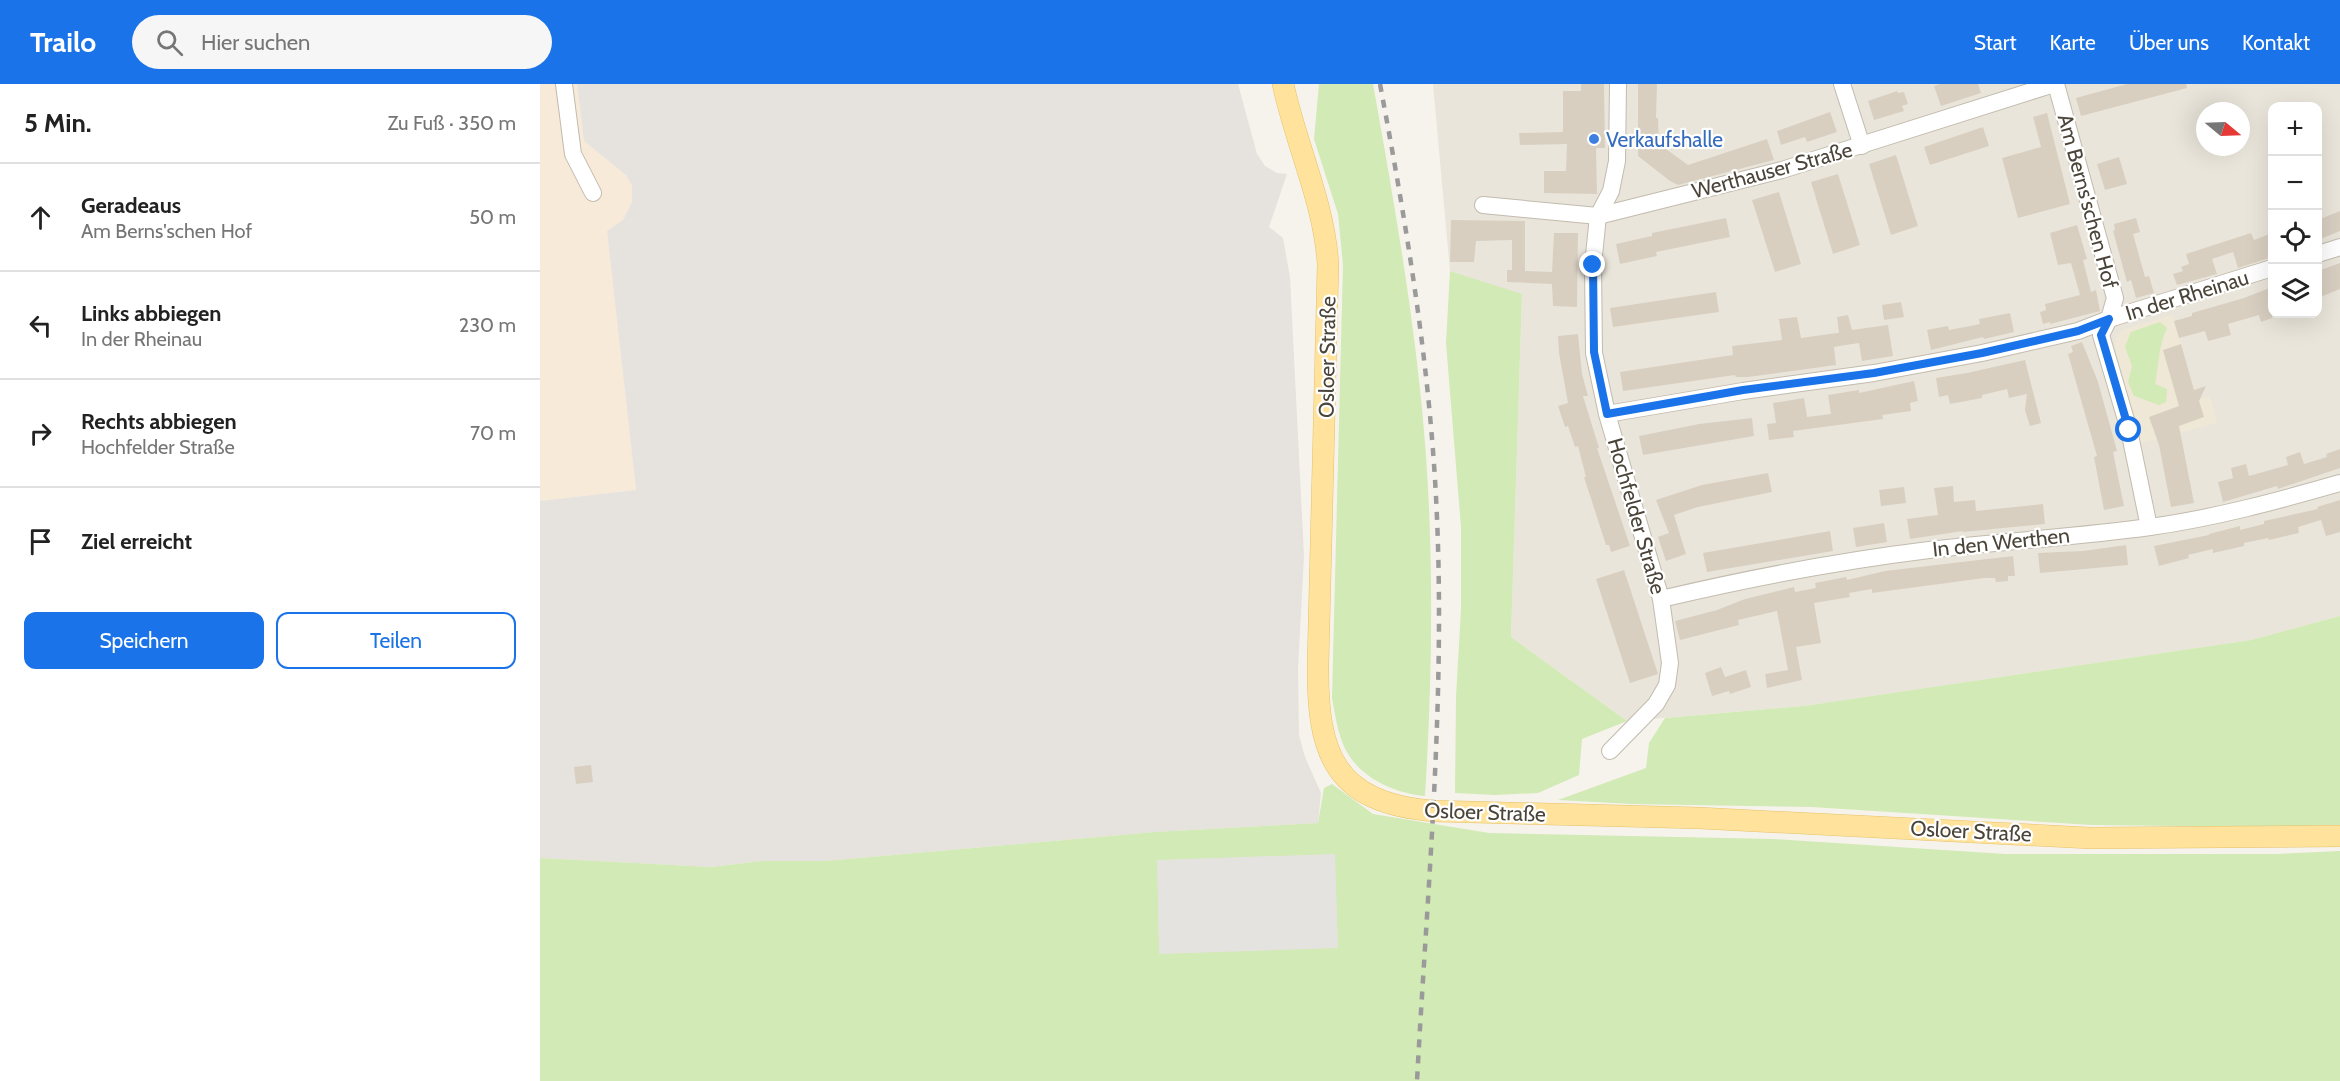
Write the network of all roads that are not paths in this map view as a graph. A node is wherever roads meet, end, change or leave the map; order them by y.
1 (564, 84) edge
2 (1283, 84) edge
3 (1618, 84) edge
4 (1842, 84) edge
5 (2055, 84) edge
6 (1862, 146) junction
7 (593, 193) dead end
8 (1484, 205) dead end
9 (1598, 216) junction
10 (2340, 247) edge
11 (2322, 253) edge
12 (2268, 269) edge
13 (2109, 319) junction
14 (1607, 414) junction
15 (2340, 483) edge
16 (2149, 527) junction
17 (1662, 599) junction
18 (1610, 751) dead end
19 (2340, 836) edge

1 - 7 street
2 - 19 main road, Osloer Straße
3 - 9 street, Hochfelder Straße
4 - 6 street
5 - 6 street, Werthauser Straße
5 - 13 street, Am Berns'schen Hof
6 - 9 street, Werthauser Straße
8 - 9 street, Werthauser Straße
9 - 14 street, Hochfelder Straße
10 - 11 street
12 - 13 street, In der Rheinau
13 - 14 street, In der Rheinau
13 - 16 street, Am Berns'schen Hof
14 - 17 street, Hochfelder Straße
15 - 16 street, In den Werthen
16 - 17 street, In den Werthen
17 - 18 street, Hochfelder Straße

